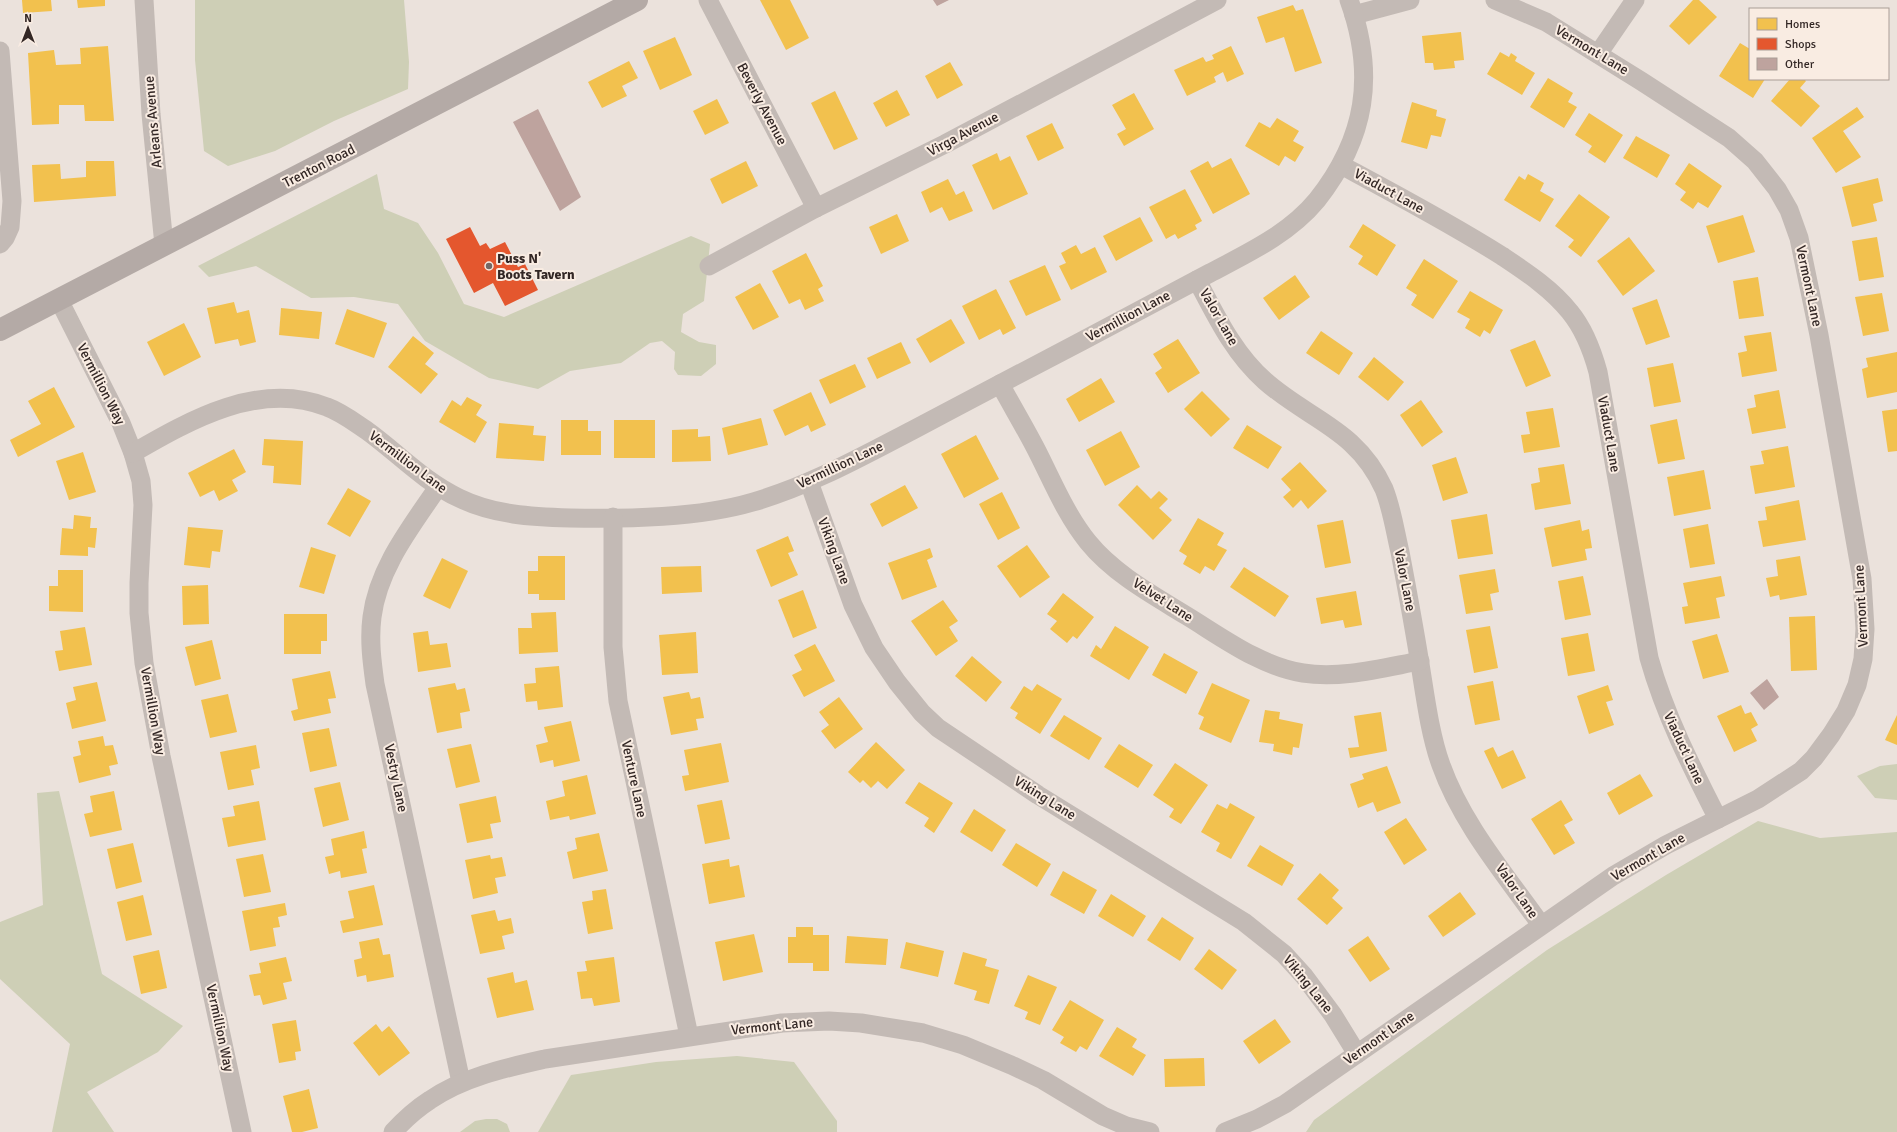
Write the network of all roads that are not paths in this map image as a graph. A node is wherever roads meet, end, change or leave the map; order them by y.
1 (144, 0) edge
2 (637, 0) edge
3 (708, 0) edge
4 (1217, 0) edge
5 (1410, 0) edge
6 (1495, 0) edge
7 (1635, 0) edge
8 (1352, 7) edge
9 (0, 51) edge
10 (1598, 54) junction
11 (1341, 165) junction
12 (816, 208) junction
13 (0, 244) edge
14 (164, 244) junction
15 (709, 266) dead end
16 (1198, 280) junction
17 (59, 300) junction
18 (0, 330) edge
19 (1000, 384) junction
20 (133, 453) junction
21 (809, 482) junction
22 (438, 487) junction
23 (613, 517) junction
24 (1420, 661) junction
25 (1718, 819) junction
26 (1542, 925) junction
27 (689, 1036) junction
28 (1357, 1054) junction
29 (461, 1082) junction
30 (242, 1132) edge
31 (392, 1132) edge
32 (1150, 1132) edge
33 (1225, 1132) edge

1 - 14 street, Arleans Avenue
2 - 14 main road, Trenton Road
3 - 12 street, Beverly Avenue
4 - 12 street, Virga Avenue
5 - 8 street
6 - 10 street, Vermont Lane
7 - 10 street
8 - 11 street, Vermillion Lane
9 - 13 street
10 - 25 street, Vermont Lane
11 - 16 street, Vermillion Lane
11 - 25 street, Viaduct Lane
12 - 15 street, Virga Avenue
14 - 17 main road, Trenton Road
16 - 19 street, Vermillion Lane
16 - 24 street, Valor Lane
17 - 18 main road, Trenton Road
17 - 20 street, Vermillion Way
19 - 21 street, Vermillion Lane
19 - 24 street, Velvet Lane
20 - 22 street, Vermillion Lane
20 - 30 street, Vermillion Way
21 - 23 street, Vermillion Lane
21 - 28 street, Viking Lane
22 - 23 street, Vermillion Lane
22 - 29 street, Vestry Lane
23 - 27 street, Venture Lane
24 - 26 street, Valor Lane
25 - 26 street, Vermont Lane
26 - 28 street, Vermont Lane
27 - 29 street, Vermont Lane
27 - 32 street, Vermont Lane
28 - 33 street, Vermont Lane
29 - 31 street, Vermont Lane

